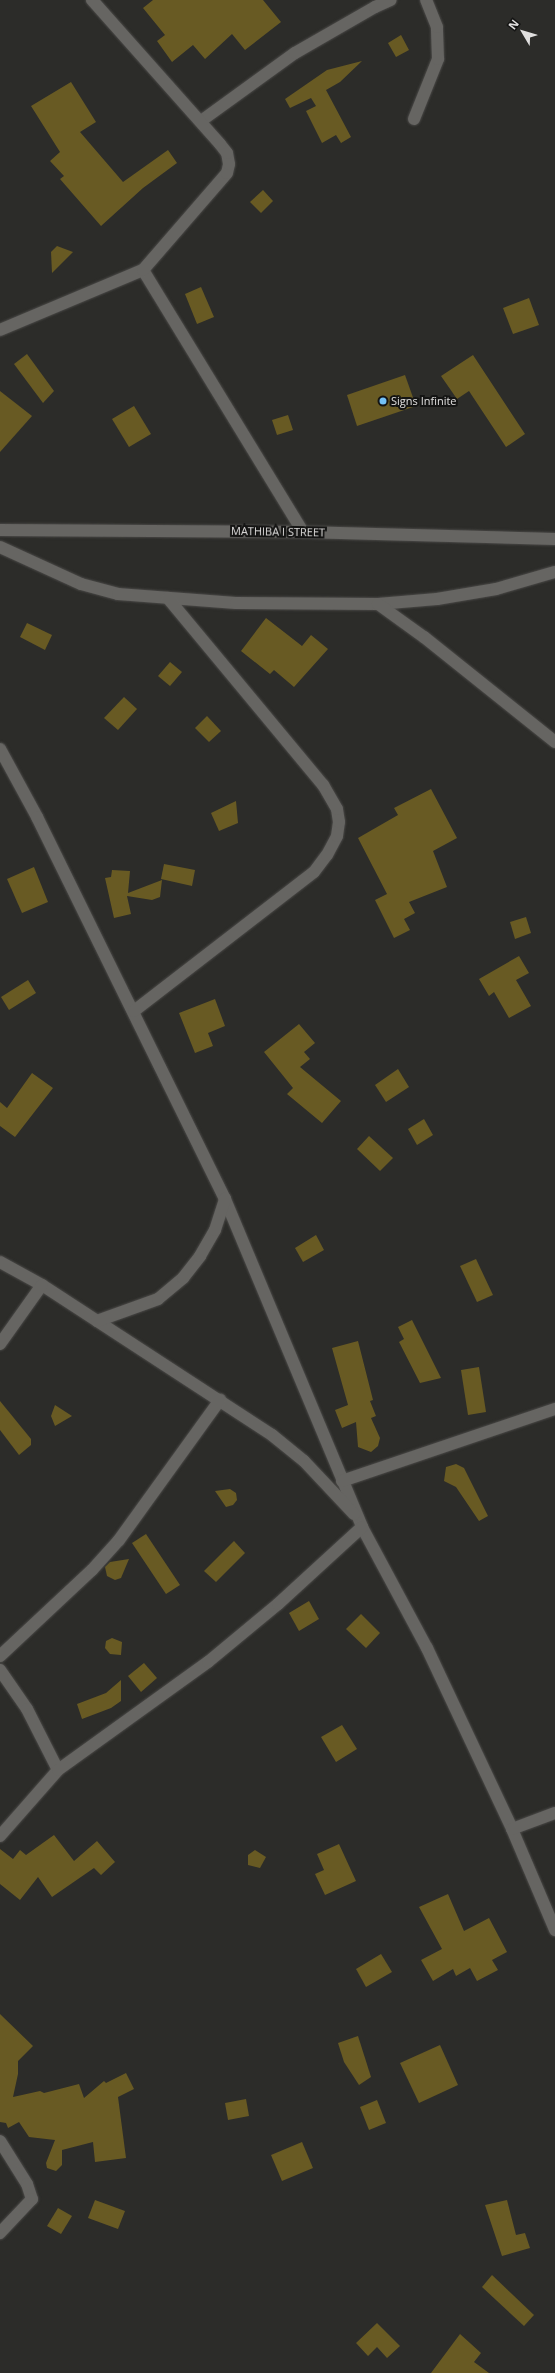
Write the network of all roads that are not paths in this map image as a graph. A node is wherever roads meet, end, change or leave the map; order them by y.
1 (92, 0) edge
2 (391, 0) edge
3 (426, 0) edge
4 (414, 119) dead end
5 (201, 121) junction
6 (143, 270) junction
7 (0, 330) edge
8 (0, 530) edge
9 (303, 532) junction
10 (555, 539) edge
11 (0, 546) edge
12 (555, 572) edge
13 (168, 598) junction
14 (378, 604) junction
15 (555, 742) edge
16 (0, 749) edge
17 (10, 763) junction
18 (0, 771) edge
19 (134, 1011) junction
20 (225, 1199) junction
21 (0, 1262) edge
22 (42, 1285) junction
23 (97, 1321) junction
24 (0, 1344) edge
25 (220, 1400) junction
26 (555, 1409) edge
27 (342, 1480) junction
28 (361, 1524) junction
29 (0, 1656) edge
30 (0, 1670) edge
31 (58, 1770) junction
32 (555, 1813) edge
33 (512, 1829) junction
34 (0, 1836) edge
35 (555, 1930) edge
36 (0, 2141) edge
37 (0, 2233) edge

1 - 5 street
2 - 5 street
3 - 4 street
5 - 6 street
6 - 7 street
6 - 9 street
8 - 9 street, MATHIBA I STREET
9 - 10 street, MATHIBA I STREET
11 - 13 street
12 - 14 street
13 - 14 street
13 - 19 street
14 - 15 street
16 - 17 street
17 - 18 street
17 - 19 street
19 - 20 street
20 - 23 street
20 - 27 street
21 - 22 street
22 - 23 street
22 - 24 street
23 - 25 street
25 - 28 street
25 - 29 street
26 - 27 street
27 - 28 street
28 - 31 street
28 - 33 street
30 - 31 street
31 - 34 street
32 - 33 street
33 - 35 street
36 - 37 street

